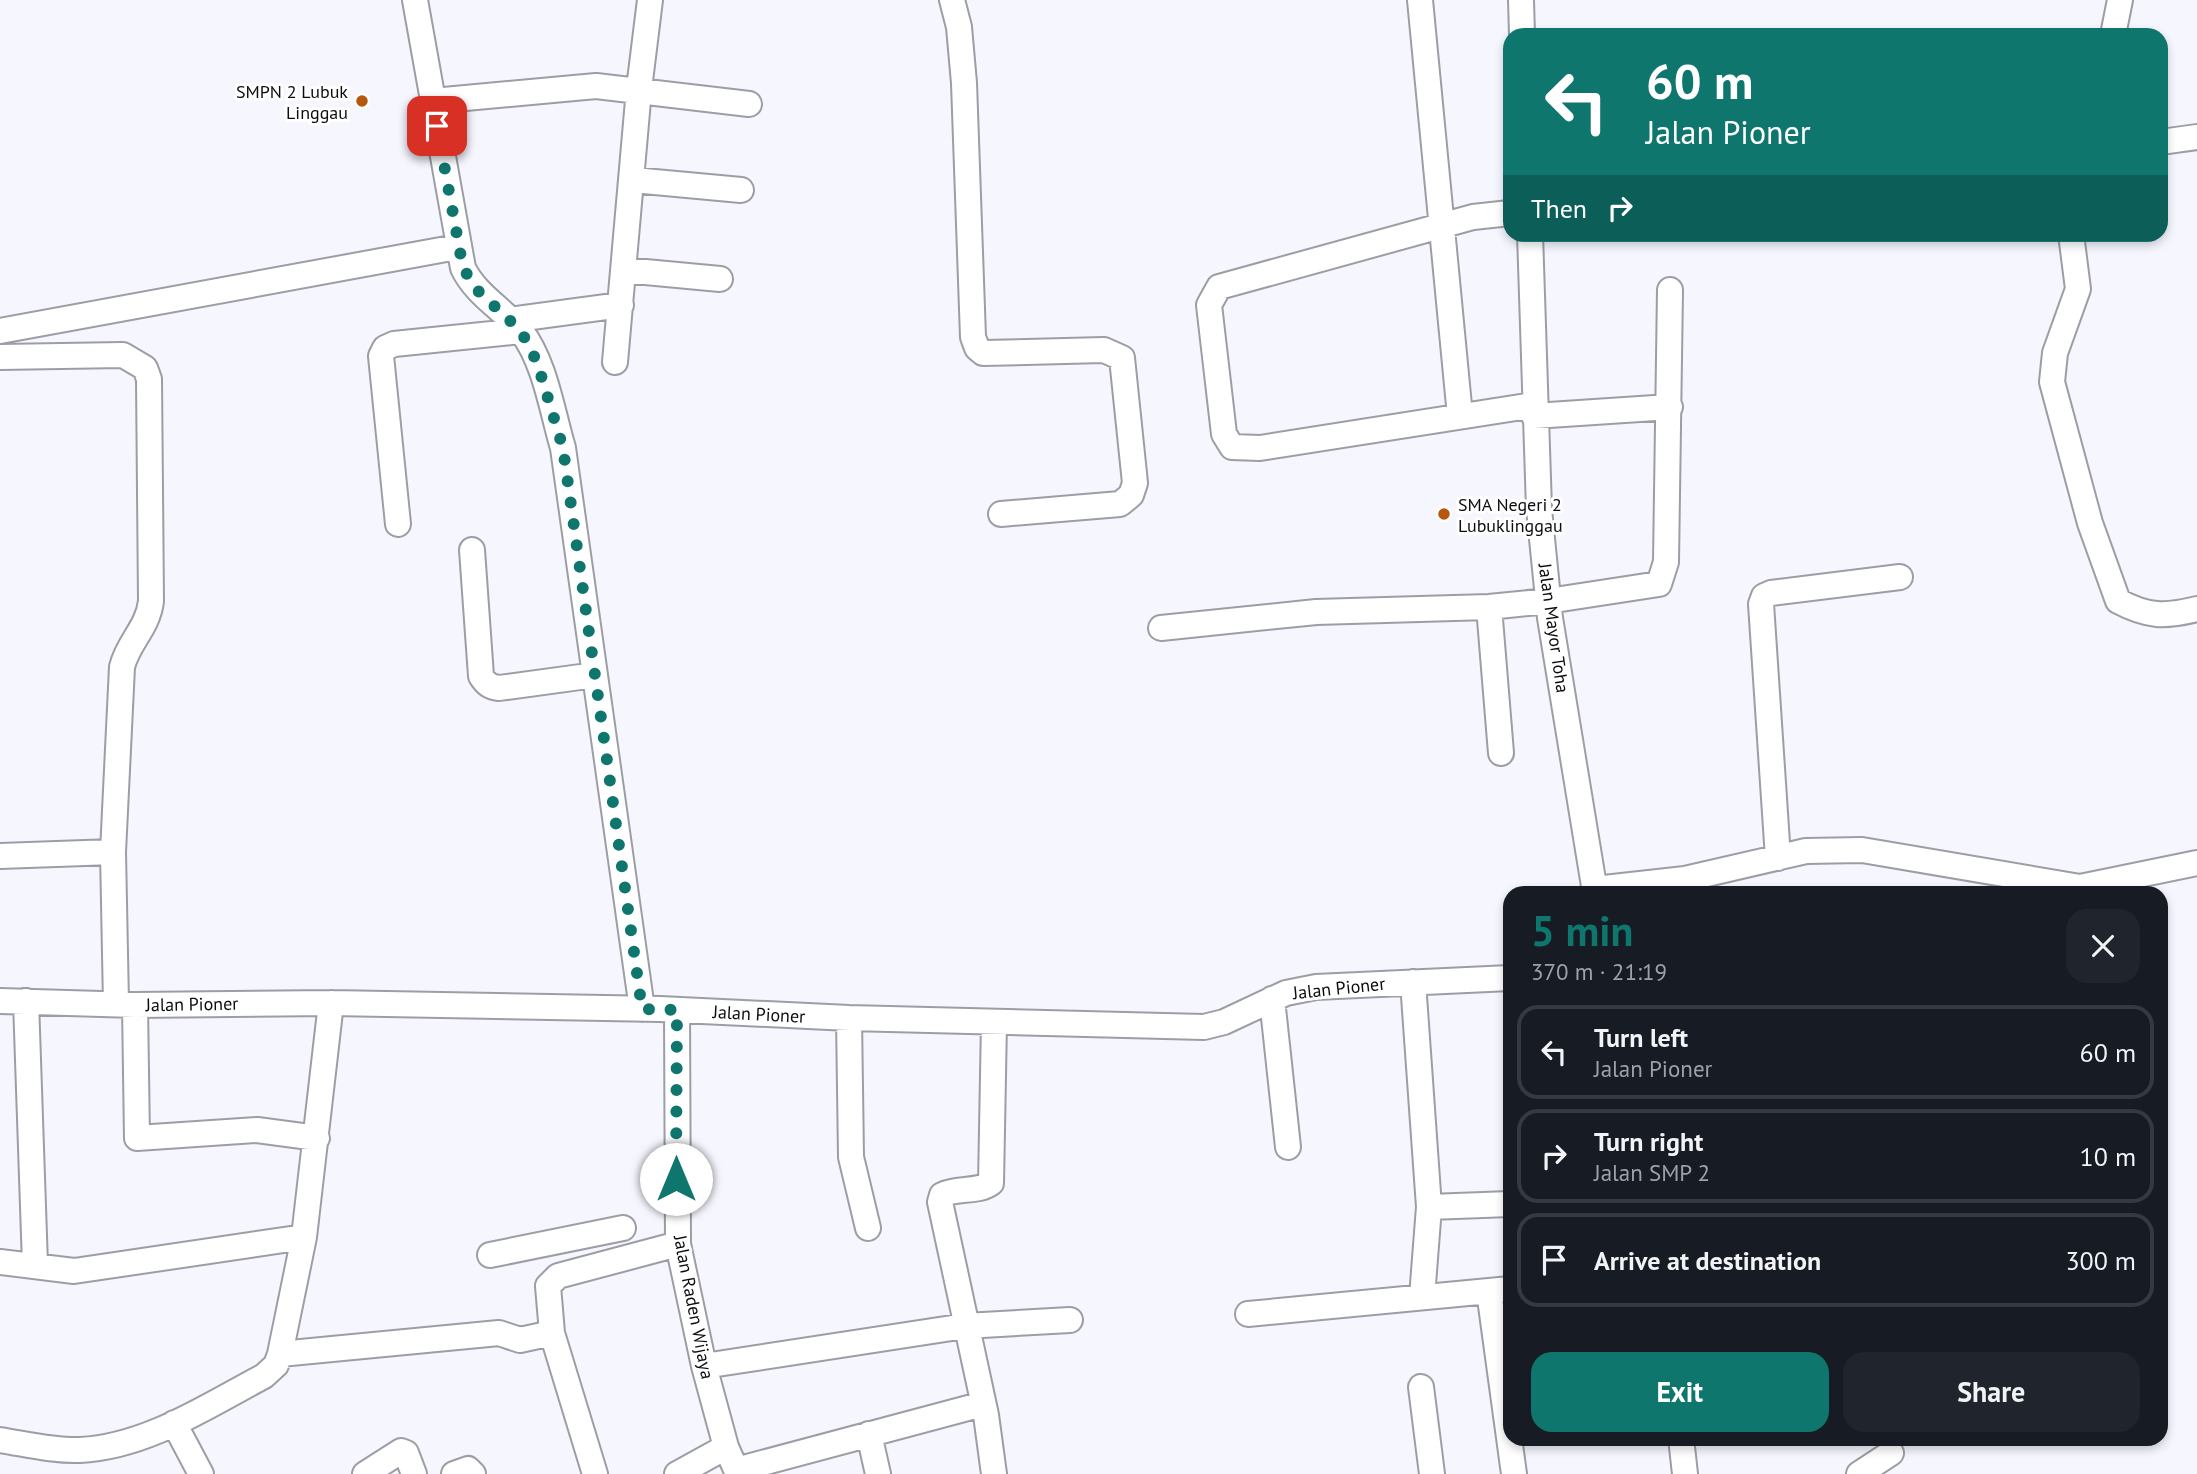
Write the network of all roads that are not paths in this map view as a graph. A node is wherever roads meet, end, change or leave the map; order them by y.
1 (415, 0) edge
2 (650, 0) edge
3 (952, 0) edge
4 (1420, 0) edge
5 (1521, 0) edge
6 (2120, 0) edge
7 (1522, 28) edge
8 (2114, 28) edge
9 (639, 89) junction
10 (432, 101) junction
11 (748, 104) dead end
12 (2197, 137) edge
13 (2168, 141) edge
14 (633, 180) junction
15 (741, 190) dead end
16 (1503, 214) edge
17 (1440, 227) junction
18 (1530, 242) edge
19 (2072, 242) edge
20 (457, 247) junction
21 (624, 270) junction
22 (720, 279) dead end
23 (1670, 290) dead end
24 (621, 305) junction
25 (515, 326) junction
26 (0, 331) edge
27 (0, 357) edge
28 (615, 362) dead end
29 (1670, 407) junction
30 (1534, 410) junction
31 (1460, 416) junction
32 (1001, 514) dead end
33 (398, 524) dead end
34 (472, 550) dead end
35 (1900, 577) dead end
36 (1548, 601) junction
37 (1489, 607) junction
38 (2197, 609) edge
39 (1161, 628) dead end
40 (595, 675) junction
41 (1501, 753) dead end
42 (113, 852) junction
43 (0, 856) edge
44 (1778, 858) junction
45 (2197, 863) edge
46 (1594, 886) edge
47 (1632, 886) edge
48 (2074, 886) edge
49 (2085, 886) edge
50 (1503, 978) edge
51 (1413, 982) junction
52 (1272, 999) junction
53 (0, 1001) edge
54 (26, 1001) junction
55 (331, 1003) junction
56 (125, 1005) junction
57 (642, 1009) junction
58 (677, 1010) junction
59 (849, 1018) junction
60 (994, 1022) junction
61 (317, 1138) junction
62 (1288, 1147) dead end
63 (1503, 1204) edge
64 (1429, 1207) junction
65 (623, 1228) dead end
66 (869, 1228) dead end
67 (304, 1237) junction
68 (549, 1244) junction
69 (678, 1244) junction
70 (490, 1255) dead end
71 (0, 1262) edge
72 (36, 1265) junction
73 (558, 1276) junction
74 (1500, 1290) edge
75 (1422, 1297) junction
76 (1248, 1314) dead end
77 (1070, 1320) dead end
78 (965, 1326) junction
79 (1503, 1329) edge
80 (552, 1333) junction
81 (280, 1354) junction
82 (704, 1366) junction
83 (1421, 1387) dead end
84 (983, 1404) junction
85 (174, 1423) junction
86 (869, 1434) junction
87 (0, 1440) edge
88 (1512, 1446) edge
89 (1682, 1446) edge
90 (726, 1447) junction
91 (1891, 1453) dead end
92 (737, 1472) edge
93 (201, 1474) edge
94 (365, 1474) edge
95 (414, 1474) edge
96 (454, 1474) edge
97 (473, 1474) edge
98 (594, 1474) edge
99 (677, 1474) edge
100 (878, 1474) edge
101 (994, 1474) edge
102 (1432, 1474) edge
103 (1514, 1474) edge
104 (1685, 1474) edge
105 (1859, 1474) edge

1 - 10 street
2 - 9 street
3 - 32 street
4 - 17 street
5 - 7 street
6 - 8 street
9 - 10 street
9 - 11 street
9 - 14 street
10 - 20 street
12 - 13 street
14 - 15 street
14 - 21 street
16 - 17 street
17 - 31 street
17 - 31 street
18 - 30 street, Jalan Mayor Toha
19 - 38 street
20 - 25 street
20 - 26 street
21 - 22 street
21 - 24 street
23 - 29 street
24 - 25 street
24 - 28 street
25 - 33 street
25 - 40 street
27 - 42 street
29 - 30 street
29 - 36 street
30 - 31 street
30 - 36 street, Jalan Mayor Toha
34 - 40 street
35 - 44 street
36 - 37 street
36 - 46 street, Jalan Mayor Toha
37 - 39 street
37 - 41 street
40 - 57 street
42 - 43 street
42 - 56 street
44 - 47 street
44 - 48 street
45 - 49 street
50 - 51 street, Jalan Pioner
51 - 52 street, Jalan Pioner
51 - 64 street
52 - 60 street, Jalan Pioner
52 - 62 street
53 - 54 street, Jalan Pioner
54 - 56 street, Jalan Pioner
54 - 72 street
55 - 56 street, Jalan Pioner
55 - 57 street, Jalan Pioner
55 - 61 street
56 - 61 street
57 - 58 street, Jalan Pioner
58 - 59 street, Jalan Pioner
58 - 69 street, Jalan Raden Wijaya
59 - 60 street, Jalan Pioner
59 - 66 street
60 - 78 street
61 - 67 street
63 - 64 street
64 - 75 street
65 - 68 street
67 - 72 street
67 - 81 street
68 - 70 street
68 - 73 street
69 - 73 street
69 - 82 street, Jalan Raden Wijaya
71 - 72 street
73 - 80 street
74 - 75 street
74 - 79 street
75 - 76 street
77 - 78 street
78 - 82 street
78 - 84 street
80 - 81 street
80 - 98 street
81 - 85 street
82 - 90 street, Jalan Raden Wijaya
83 - 102 street
84 - 86 street
84 - 101 street
85 - 87 street
85 - 93 street
86 - 92 street
86 - 100 street
88 - 103 street
89 - 104 street
90 - 92 street, Jalan Raden Wijaya
90 - 99 street
91 - 105 street
94 - 95 street
96 - 97 street

